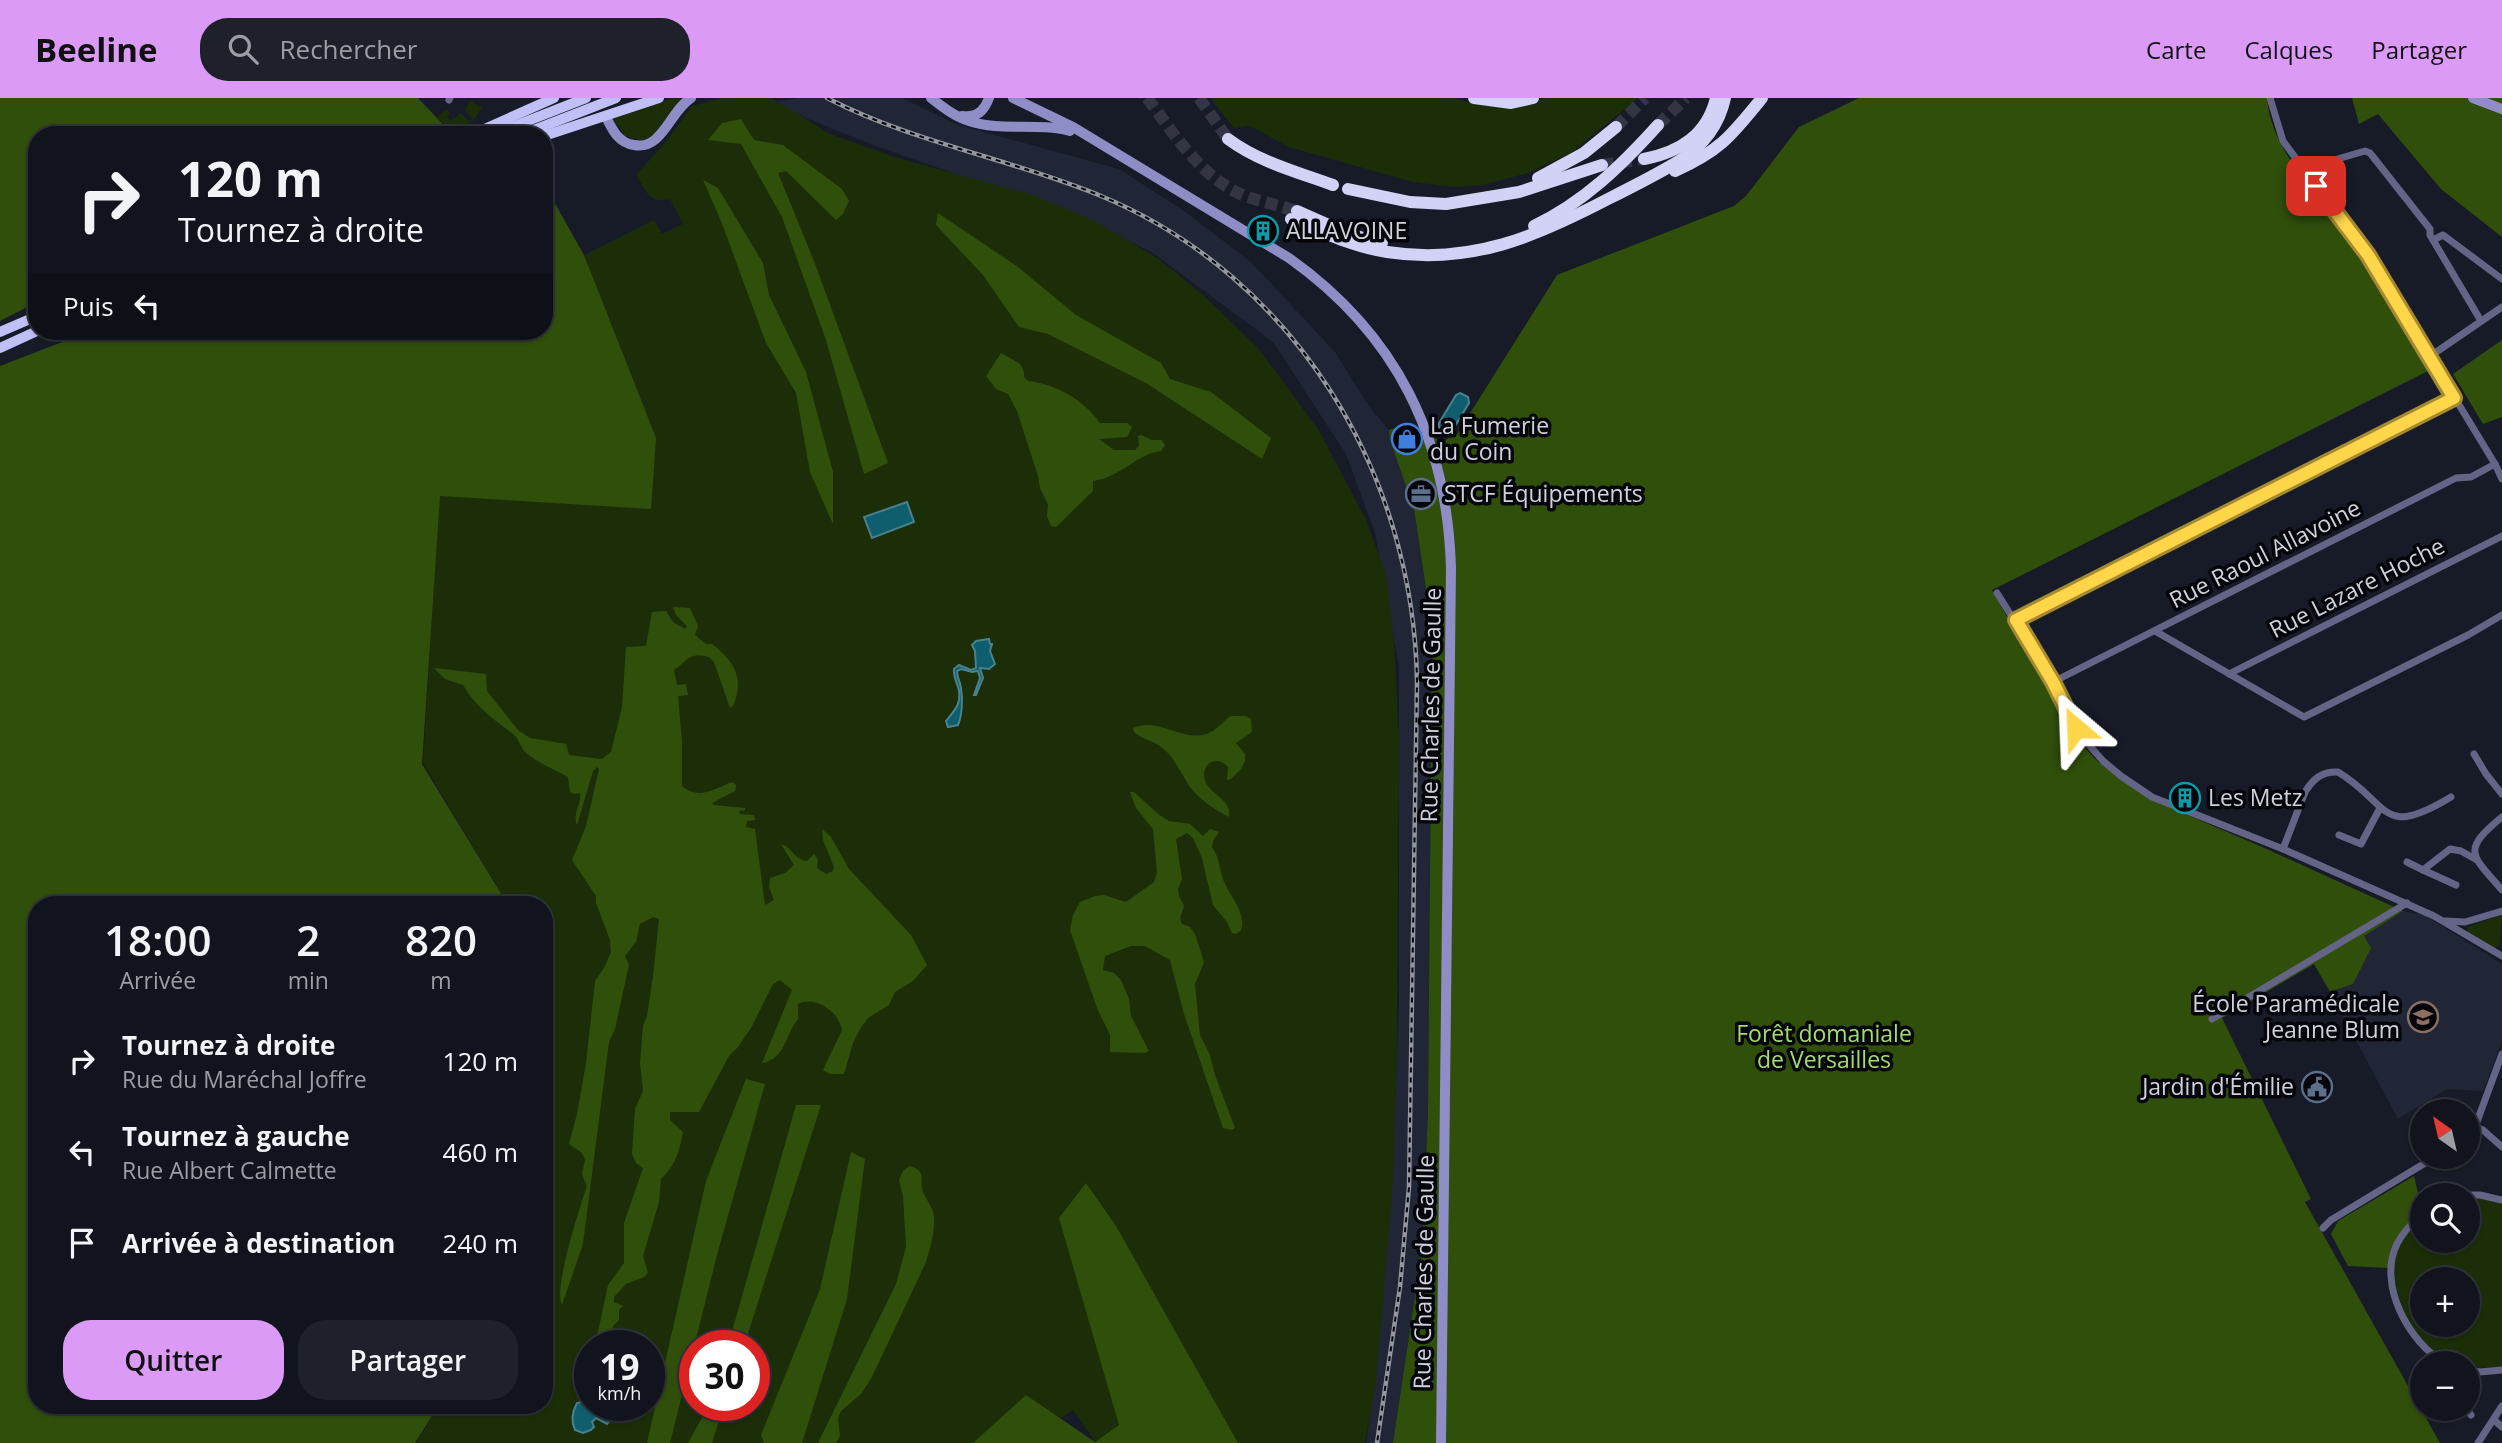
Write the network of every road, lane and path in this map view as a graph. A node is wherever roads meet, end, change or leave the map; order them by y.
1 (554, 98) edge
2 (586, 98) edge
3 (616, 98) edge
4 (659, 98) edge
5 (691, 98) edge
6 (931, 98) edge
7 (989, 98) edge
8 (1013, 98) edge
9 (1474, 98) edge
10 (1533, 98) edge
11 (1716, 98) edge
12 (1725, 98) edge
13 (1762, 98) edge
14 (2270, 98) edge
15 (2473, 98) edge
16 (2502, 109) edge
17 (955, 115) junction
18 (607, 119) dead end
19 (1658, 125) tunnel mouth
20 (491, 126) edge
21 (515, 126) edge
22 (544, 126) edge
23 (1616, 127) tunnel mouth
24 (553, 133) edge
25 (1087, 136) junction
26 (1228, 139) tunnel mouth
27 (1644, 159) tunnel mouth
28 (1602, 165) tunnel mouth
29 (2303, 169) junction
30 (1333, 185) dead end
31 (1348, 189) dead end
32 (1474, 200) junction
33 (1585, 211) junction
34 (2433, 240) junction
35 (2502, 279) edge
36 (2502, 307) edge
37 (28, 320) edge
38 (2481, 321) junction
39 (0, 332) edge
40 (28, 335) edge
41 (0, 348) edge
42 (2429, 357) junction
43 (2454, 398) junction
44 (2495, 464) junction
45 (2502, 479) edge
46 (2502, 536) edge
47 (1997, 593) dead end
48 (2502, 615) edge
49 (2016, 620) junction
50 (2155, 631) junction
51 (2229, 674) junction
52 (2053, 682) junction
53 (2474, 754) dead end
54 (2502, 794) edge
55 (2451, 797) dead end
56 (2381, 808) junction
57 (2502, 817) edge
58 (2339, 835) dead end
59 (2475, 843) junction
60 (2283, 849) junction
61 (2461, 851) junction
62 (2477, 860) junction
63 (2407, 862) dead end
64 (2423, 870) junction
65 (2456, 884) dead end
66 (2502, 890) edge
67 (2407, 904) junction
68 (2502, 911) edge
69 (2442, 921) junction
70 (2465, 922) junction
71 (2463, 935) junction
72 (2502, 956) edge
73 (2212, 1019) dead end
74 (2502, 1054) edge
75 (2480, 1113) edge
76 (2480, 1129) edge
77 (2502, 1147) edge
78 (2415, 1169) edge
79 (2480, 1195) edge
80 (2502, 1200) edge
81 (2410, 1226) edge
82 (2323, 1228) dead end
83 (2429, 1351) edge
84 (2502, 1370) edge
85 (2480, 1372) edge
86 (2502, 1406) edge
87 (2494, 1420) junction
88 (2502, 1427) edge
89 (1441, 1443) edge
90 (2479, 1443) edge

1 - 20 highway
2 - 21 highway
3 - 22 highway
4 - 24 highway
5 - 18 main road
6 - 17 main road, Rue Charles de Gaulle
7 - 17 main road
8 - 25 main road, Rue Charles de Gaulle
9 - 10 highway
11 - 27 highway
12 - 33 highway
13 - 33 highway
14 - 29 street
15 - 16 main road
17 - 25 main road, Rue Charles de Gaulle
19 - 33 highway
23 - 32 highway
25 - 89 main road, Rue Charles de Gaulle
26 - 30 highway
28 - 32 highway
29 - 34 street
29 - 42 street
31 - 32 highway
34 - 35 street
34 - 38 street
36 - 38 street
37 - 39 highway
38 - 42 street
40 - 41 highway
42 - 43 street
43 - 44 street
43 - 49 street
44 - 45 street
44 - 50 street, Rue Raoul Allavoine
46 - 51 street, Rue Lazare Hoche
47 - 49 street
48 - 51 street
49 - 52 street
50 - 51 street
50 - 52 street, Rue Raoul Allavoine
52 - 60 street
53 - 54 street
55 - 56 street
56 - 58 street
56 - 60 street
57 - 59 street
59 - 61 street
59 - 62 street
60 - 67 street
61 - 62 street
61 - 64 street
62 - 66 street
63 - 64 street
64 - 65 street
67 - 69 street
67 - 73 street
68 - 70 street
69 - 70 street
69 - 71 street
70 - 71 street
71 - 72 street
74 - 75 street
76 - 77 street
78 - 82 street
79 - 80 street
81 - 83 street
84 - 85 street
86 - 87 street
87 - 88 street
87 - 90 street

